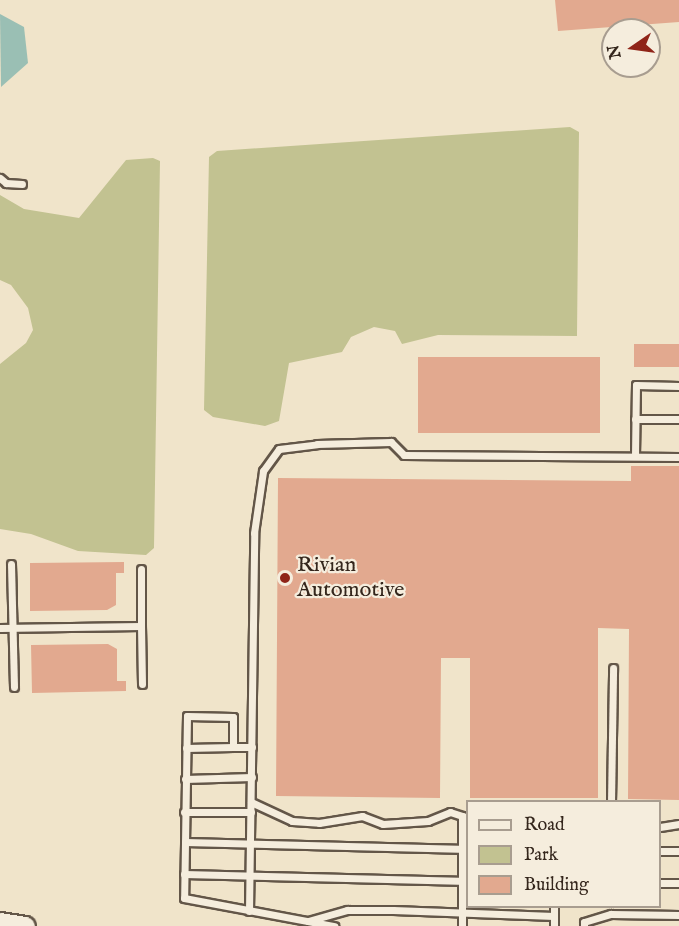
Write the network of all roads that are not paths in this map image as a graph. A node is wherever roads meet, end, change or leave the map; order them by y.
1 (0, 178) edge
2 (22, 184) dead end
3 (679, 386) edge
4 (635, 419) junction
5 (679, 419) edge
6 (635, 456) junction
7 (679, 457) edge
8 (11, 564) dead end
9 (141, 569) dead end
10 (141, 626) junction
11 (0, 628) edge
12 (12, 628) junction
13 (613, 668) dead end
14 (142, 684) dead end
15 (14, 687) dead end
16 (233, 747) junction
17 (252, 747) junction
18 (186, 748) junction
19 (252, 777) junction
20 (185, 779) junction
21 (612, 800) edge
22 (251, 802) junction
23 (184, 812) junction
24 (251, 812) junction
25 (465, 817) edge
26 (679, 824) edge
27 (661, 827) edge
28 (184, 842) junction
29 (252, 844) junction
30 (465, 849) edge
31 (661, 851) edge
32 (679, 851) edge
33 (184, 874) junction
34 (251, 876) junction
35 (465, 881) edge
36 (661, 883) edge
37 (679, 883) edge
38 (554, 908) edge
39 (611, 910) edge
40 (249, 911) junction
41 (462, 913) junction
42 (679, 915) edge
43 (554, 916) junction
44 (0, 922) edge
45 (306, 924) edge
46 (26, 926) edge
47 (334, 926) edge
48 (462, 926) edge
49 (554, 926) edge
50 (584, 926) edge

1 - 2 lane
3 - 4 lane
4 - 5 lane
4 - 6 lane
6 - 7 lane
6 - 17 lane
8 - 12 lane
9 - 10 lane
10 - 12 lane
10 - 14 lane
11 - 12 lane
12 - 15 lane
13 - 21 lane
16 - 17 lane
16 - 18 lane
16 - 18 lane
17 - 19 lane
18 - 20 lane
19 - 20 lane
19 - 22 lane
20 - 23 lane
22 - 24 lane
22 - 25 lane
23 - 24 lane
23 - 28 lane
24 - 29 lane
25 - 30 lane
26 - 27 lane
28 - 29 lane
28 - 33 lane
29 - 30 lane
29 - 34 lane
30 - 35 lane
31 - 32 lane
33 - 34 lane
33 - 40 lane
34 - 35 lane
34 - 40 lane
35 - 41 lane
36 - 37 lane
38 - 43 lane
39 - 42 lane
39 - 50 lane
40 - 45 lane
41 - 43 lane
41 - 45 lane
41 - 48 lane
43 - 49 lane
44 - 46 street
45 - 47 lane

